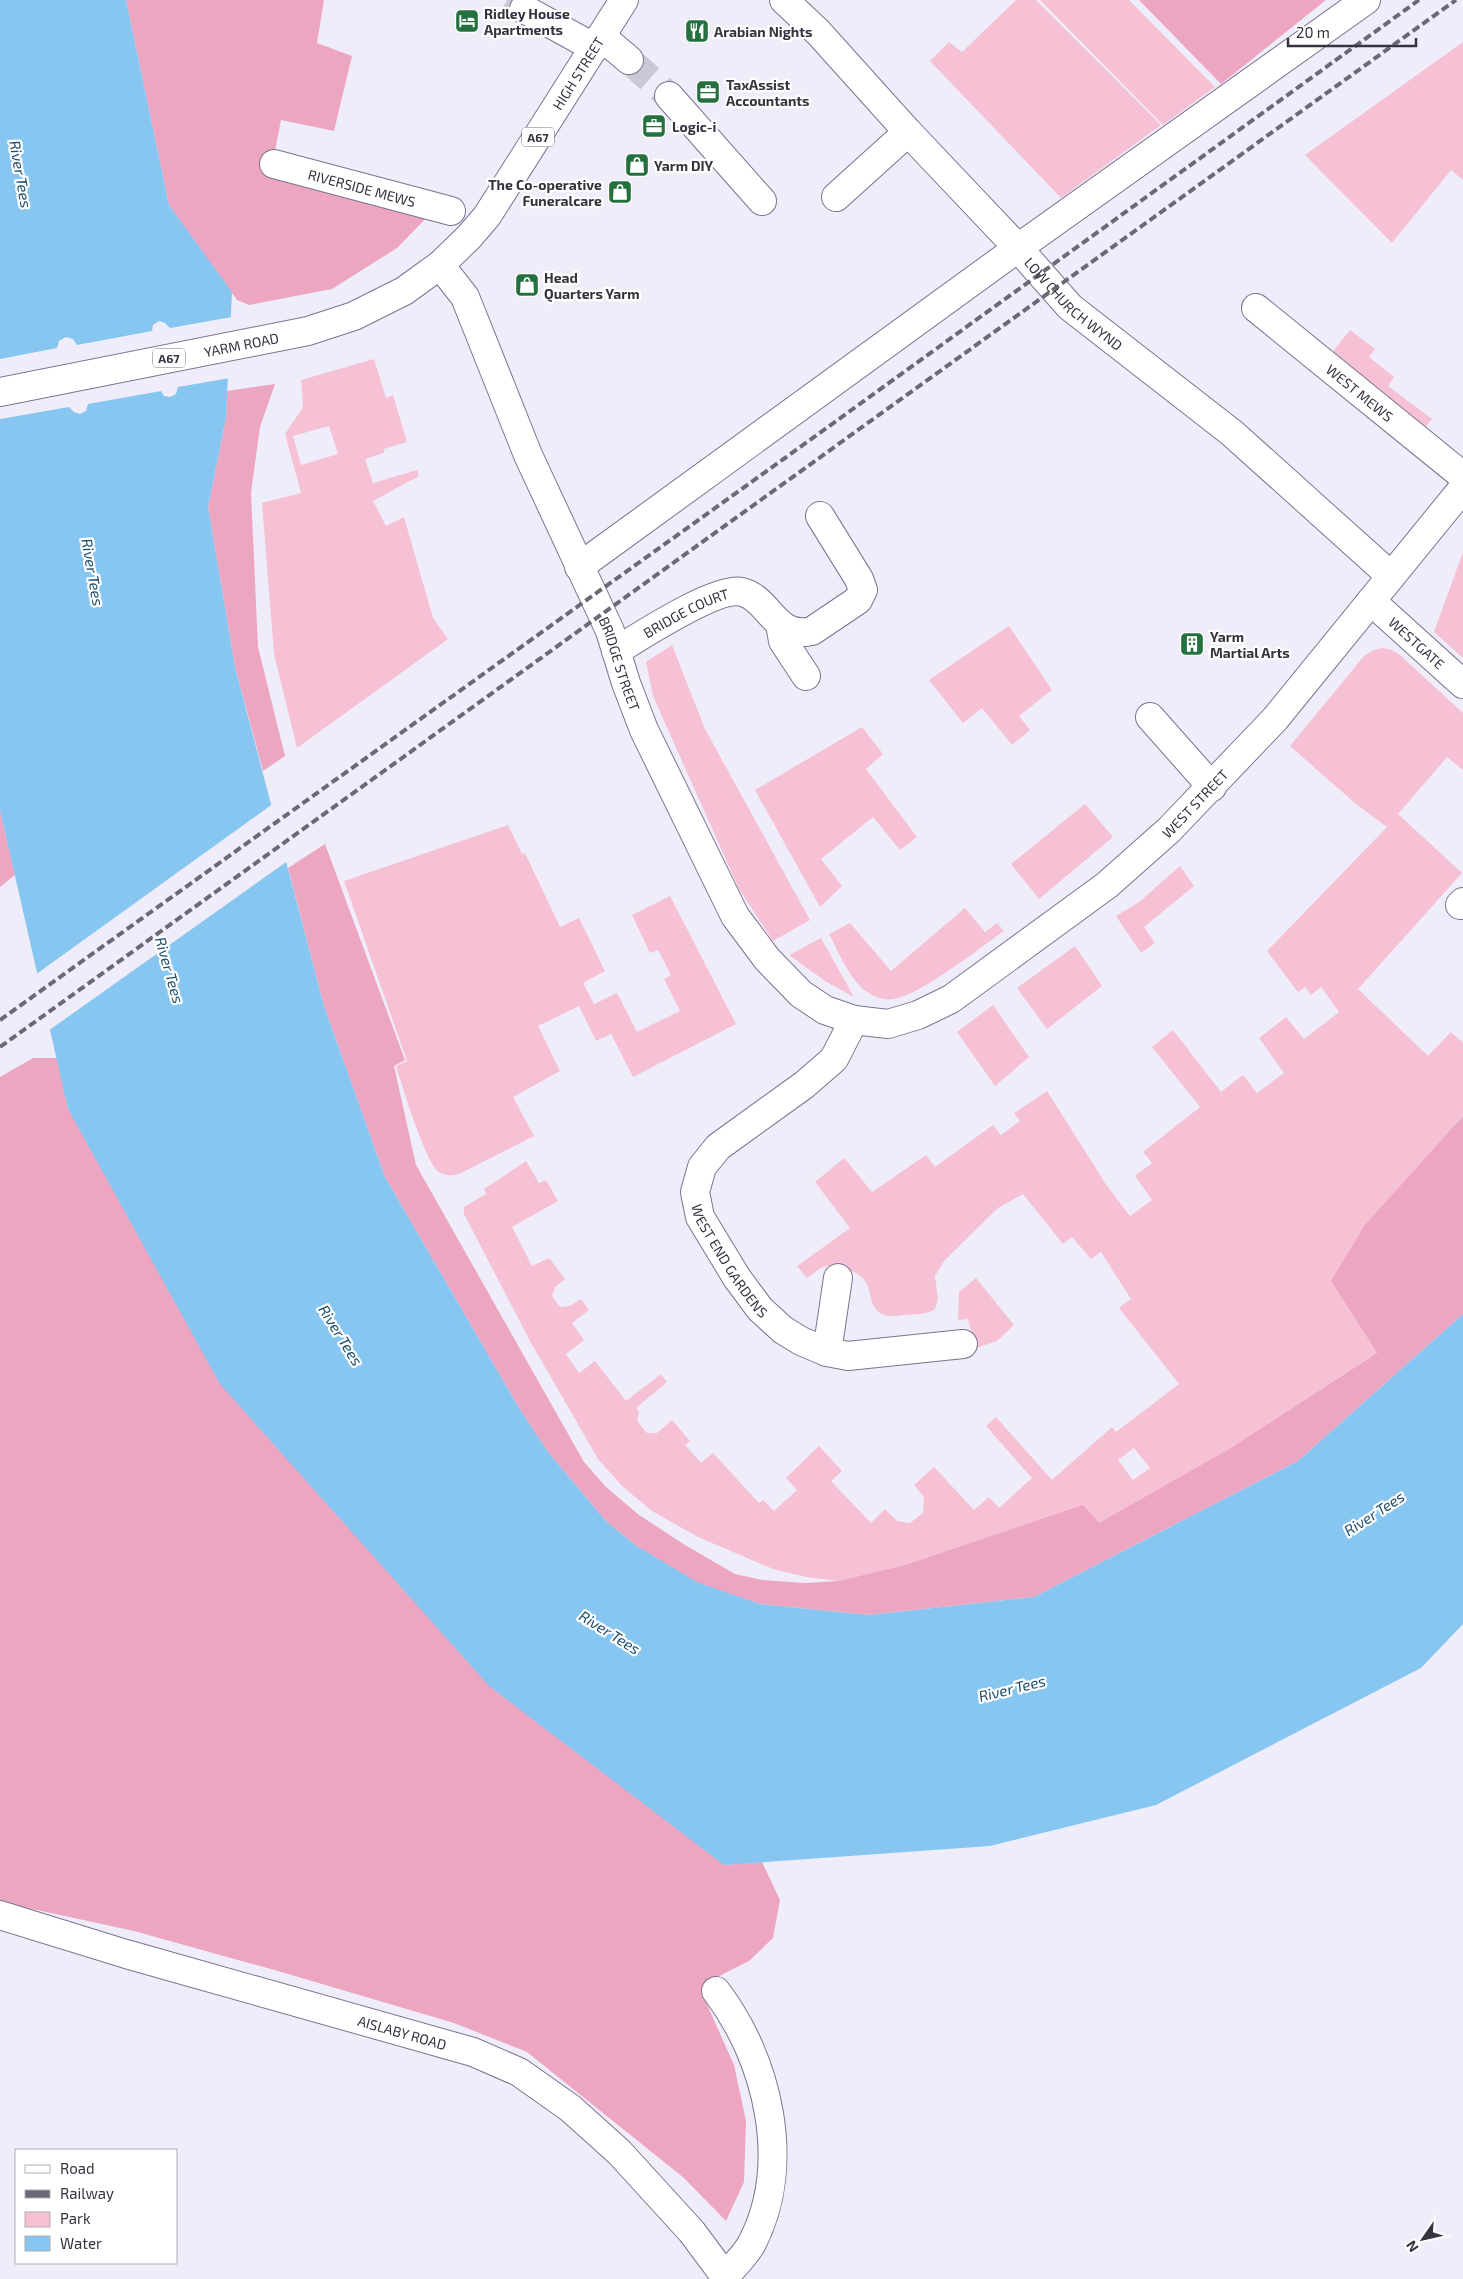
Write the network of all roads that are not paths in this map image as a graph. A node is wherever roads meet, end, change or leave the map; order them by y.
1 (624, 0) edge
2 (784, 0) edge
3 (1366, 0) edge
4 (524, 9) tunnel mouth
5 (598, 42) junction
6 (629, 60) tunnel mouth
7 (669, 96) tunnel mouth
8 (908, 132) junction
9 (274, 164) dead end
10 (836, 197) dead end
11 (762, 201) dead end
12 (451, 211) dead end
13 (1018, 248) junction
14 (440, 265) junction
15 (1256, 308) dead end
16 (0, 392) edge
17 (1463, 476) edge
18 (1463, 488) edge
19 (820, 516) dead end
20 (579, 567) junction
21 (1391, 576) junction
22 (1371, 601) junction
23 (780, 624) junction
24 (616, 651) junction
25 (806, 676) dead end
26 (1463, 684) edge
27 (1150, 717) dead end
28 (1212, 787) junction
29 (854, 1020) junction
30 (838, 1278) dead end
31 (963, 1344) dead end
32 (827, 1352) junction
33 (0, 1915) edge
34 (716, 1991) dead end
35 (726, 2277) edge

1 - 5 street, HIGH STREET / A67
2 - 8 street, LOW CHURCH WYND
3 - 13 street
4 - 5 street
5 - 6 street
5 - 14 street, HIGH STREET / A67
7 - 11 street
8 - 10 street
8 - 13 street, LOW CHURCH WYND
9 - 12 street, RIVERSIDE MEWS
13 - 20 street
13 - 21 street, LOW CHURCH WYND
14 - 16 street, YARM ROAD / A67
14 - 20 street, BRIDGE STREET
15 - 17 street, WEST MEWS
18 - 21 street, WEST STREET
19 - 23 street, BRIDGE COURT
20 - 24 street, BRIDGE STREET
21 - 22 street, WEST STREET
22 - 26 street, WESTGATE
22 - 28 street, WEST STREET
23 - 24 street, BRIDGE COURT
23 - 25 street
24 - 29 street, BRIDGE STREET
27 - 28 street
28 - 29 street, WEST STREET
29 - 32 street, WEST END GARDENS
30 - 32 street
31 - 32 street, WEST END GARDENS
33 - 35 street, AISLABY ROAD
34 - 35 street

